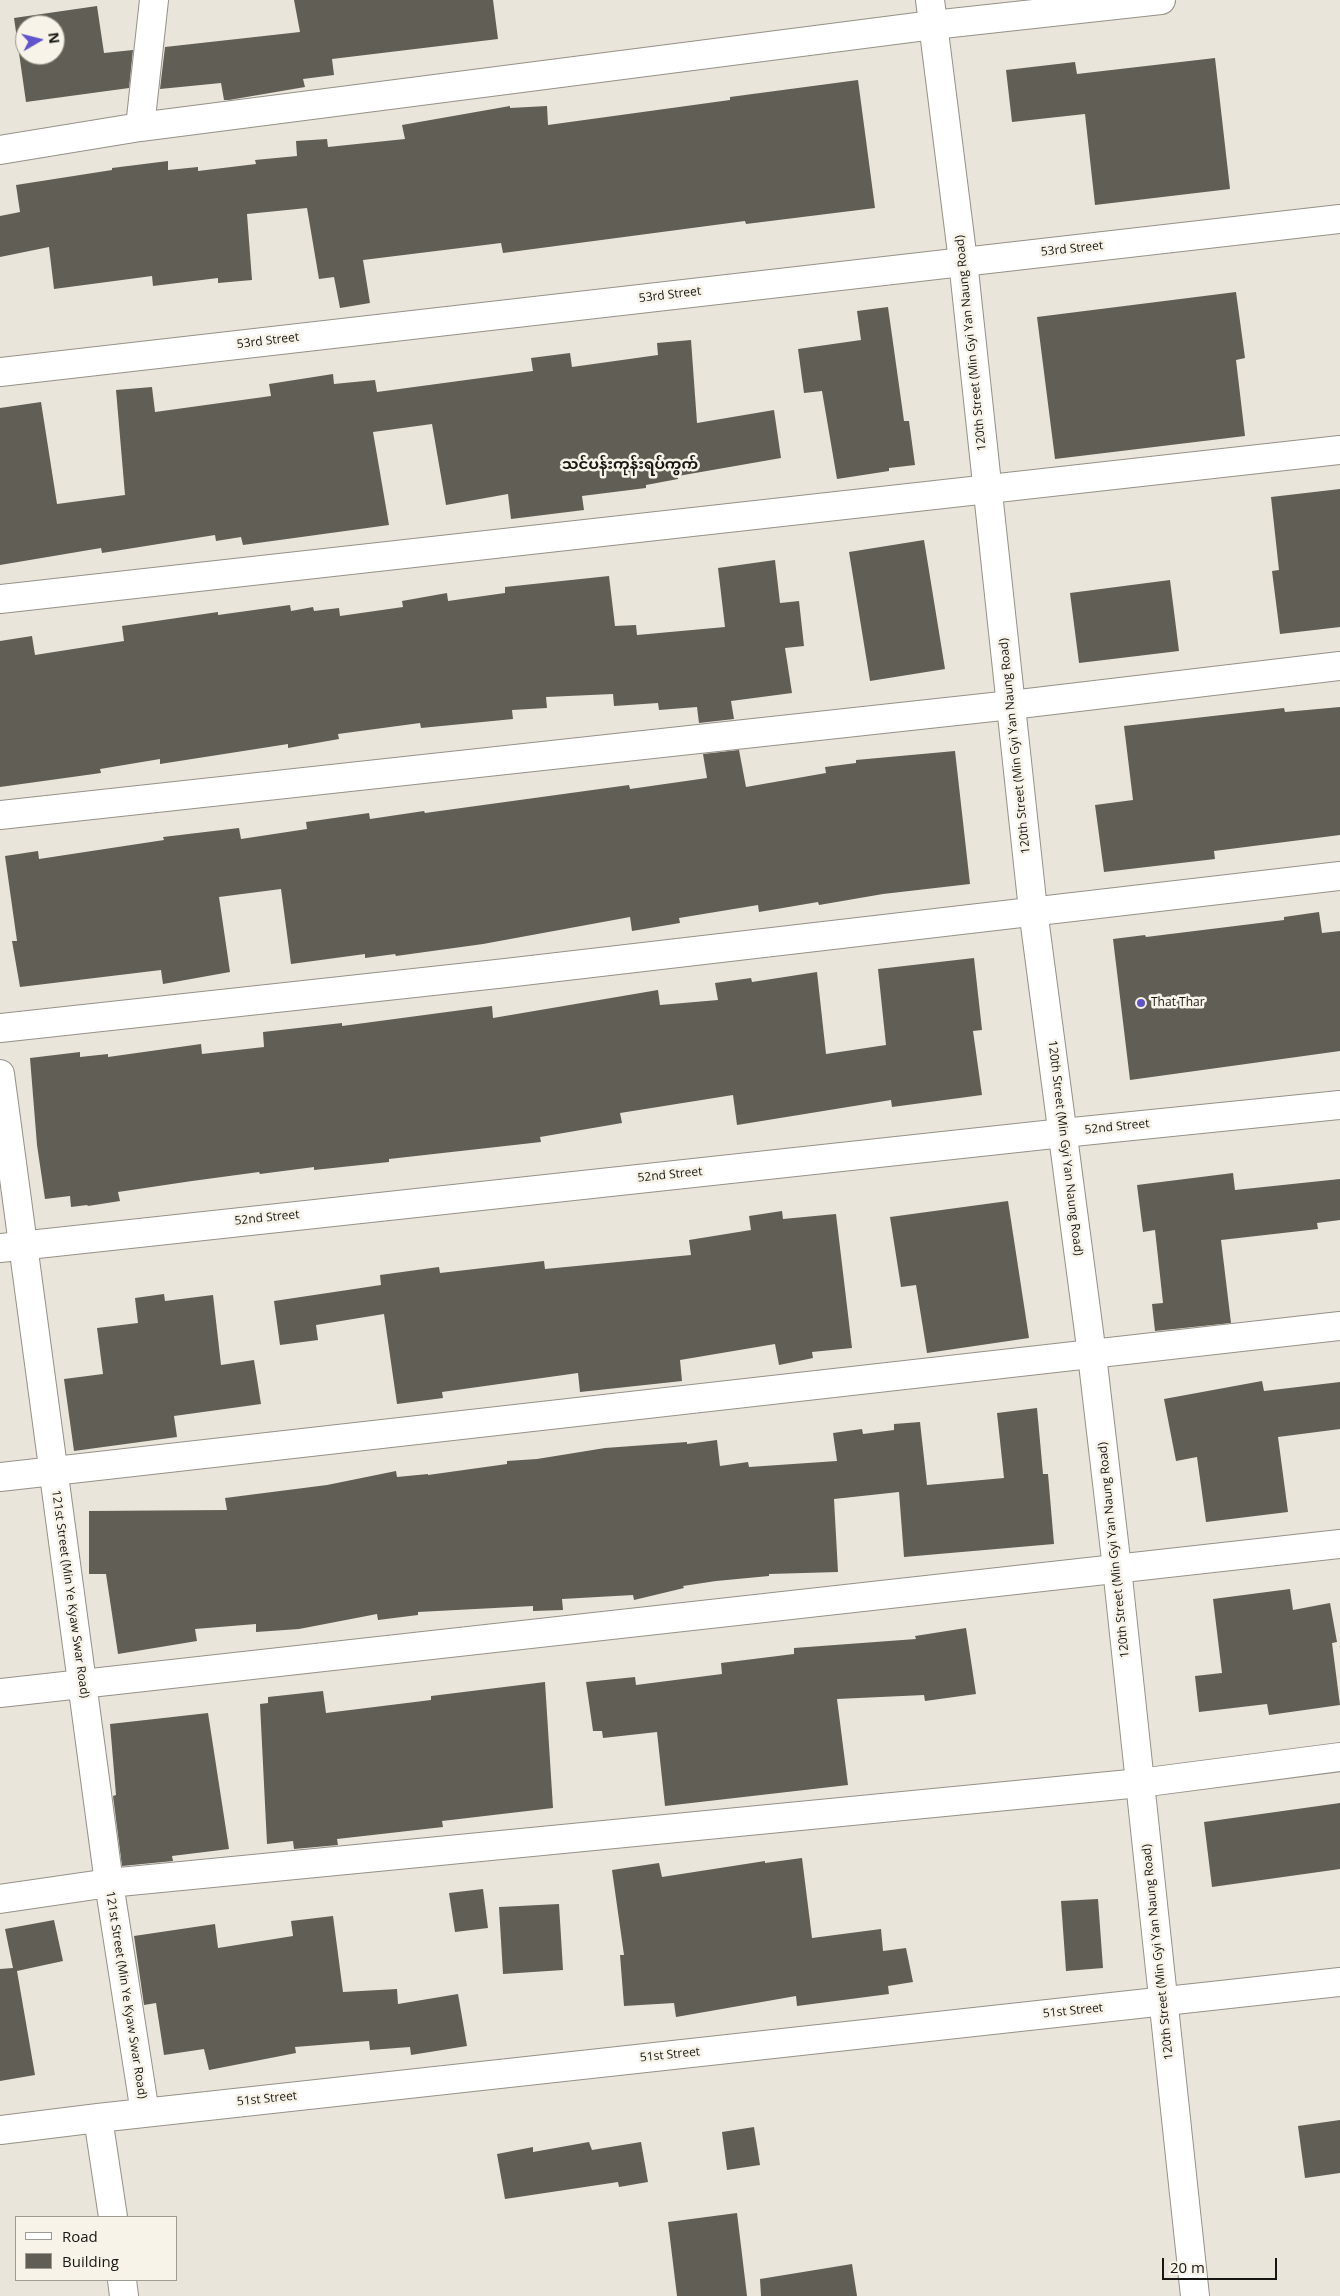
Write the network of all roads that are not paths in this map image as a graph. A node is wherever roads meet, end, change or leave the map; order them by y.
1 (154, 0) edge
2 (1161, 0) edge
3 (931, 12) edge
4 (140, 128) junction
5 (0, 150) edge
6 (1340, 219) edge
7 (963, 261) junction
8 (0, 372) edge
9 (1340, 450) edge
10 (986, 488) junction
11 (0, 599) edge
12 (1340, 666) edge
13 (1011, 705) junction
14 (0, 815) edge
15 (1340, 876) edge
16 (1033, 910) junction
17 (0, 1028) edge
18 (0, 1074) edge
19 (1340, 1105) edge
20 (1063, 1133) junction
21 (11, 1246) edge
22 (1340, 1326) edge
23 (1092, 1355) junction
24 (53, 1470) junction
25 (0, 1476) edge
26 (1340, 1544) edge
27 (1117, 1568) junction
28 (82, 1684) junction
29 (0, 1693) edge
30 (1340, 1757) edge
31 (1140, 1783) junction
32 (109, 1883) junction
33 (0, 1899) edge
34 (1340, 1982) edge
35 (1164, 2001) junction
36 (144, 2113) junction
37 (98, 2118) junction
38 (0, 2130) edge
39 (113, 2216) edge
40 (122, 2281) edge
41 (124, 2296) edge
42 (1195, 2296) edge

1 - 4 street
2 - 3 street
3 - 4 street
3 - 7 street, 120th Street (Min Gyi Yan Naung Road)
4 - 5 street
6 - 7 street, 53rd Street
7 - 8 street, 53rd Street
7 - 10 street, 120th Street (Min Gyi Yan Naung Road)
9 - 10 street
10 - 11 street
10 - 13 street, 120th Street (Min Gyi Yan Naung Road)
12 - 13 street
13 - 14 street
13 - 16 street, 120th Street (Min Gyi Yan Naung Road)
15 - 16 street
16 - 17 street
16 - 20 street, 120th Street (Min Gyi Yan Naung Road)
18 - 21 street, 121st Street (Min Ye Kyaw Swar Road)
19 - 20 street, 52nd Street
20 - 21 street, 52nd Street
20 - 23 street, 120th Street (Min Gyi Yan Naung Road)
21 - 24 street, 121st Street (Min Ye Kyaw Swar Road)
22 - 23 street
23 - 24 street
23 - 27 street, 120th Street (Min Gyi Yan Naung Road)
24 - 25 street
24 - 28 street, 121st Street (Min Ye Kyaw Swar Road)
26 - 27 street
27 - 28 street
27 - 31 street, 120th Street (Min Gyi Yan Naung Road)
28 - 29 street
28 - 32 street, 121st Street (Min Ye Kyaw Swar Road)
30 - 31 street
31 - 32 street
31 - 35 street, 120th Street (Min Gyi Yan Naung Road)
32 - 33 street
32 - 36 street, 121st Street (Min Ye Kyaw Swar Road)
34 - 35 street, 51st Street
35 - 36 street, 51st Street
35 - 42 street, 120th Street (Min Gyi Yan Naung Road)
36 - 37 street, 51st Street
37 - 38 street, 51st Street
37 - 39 street
40 - 41 street

